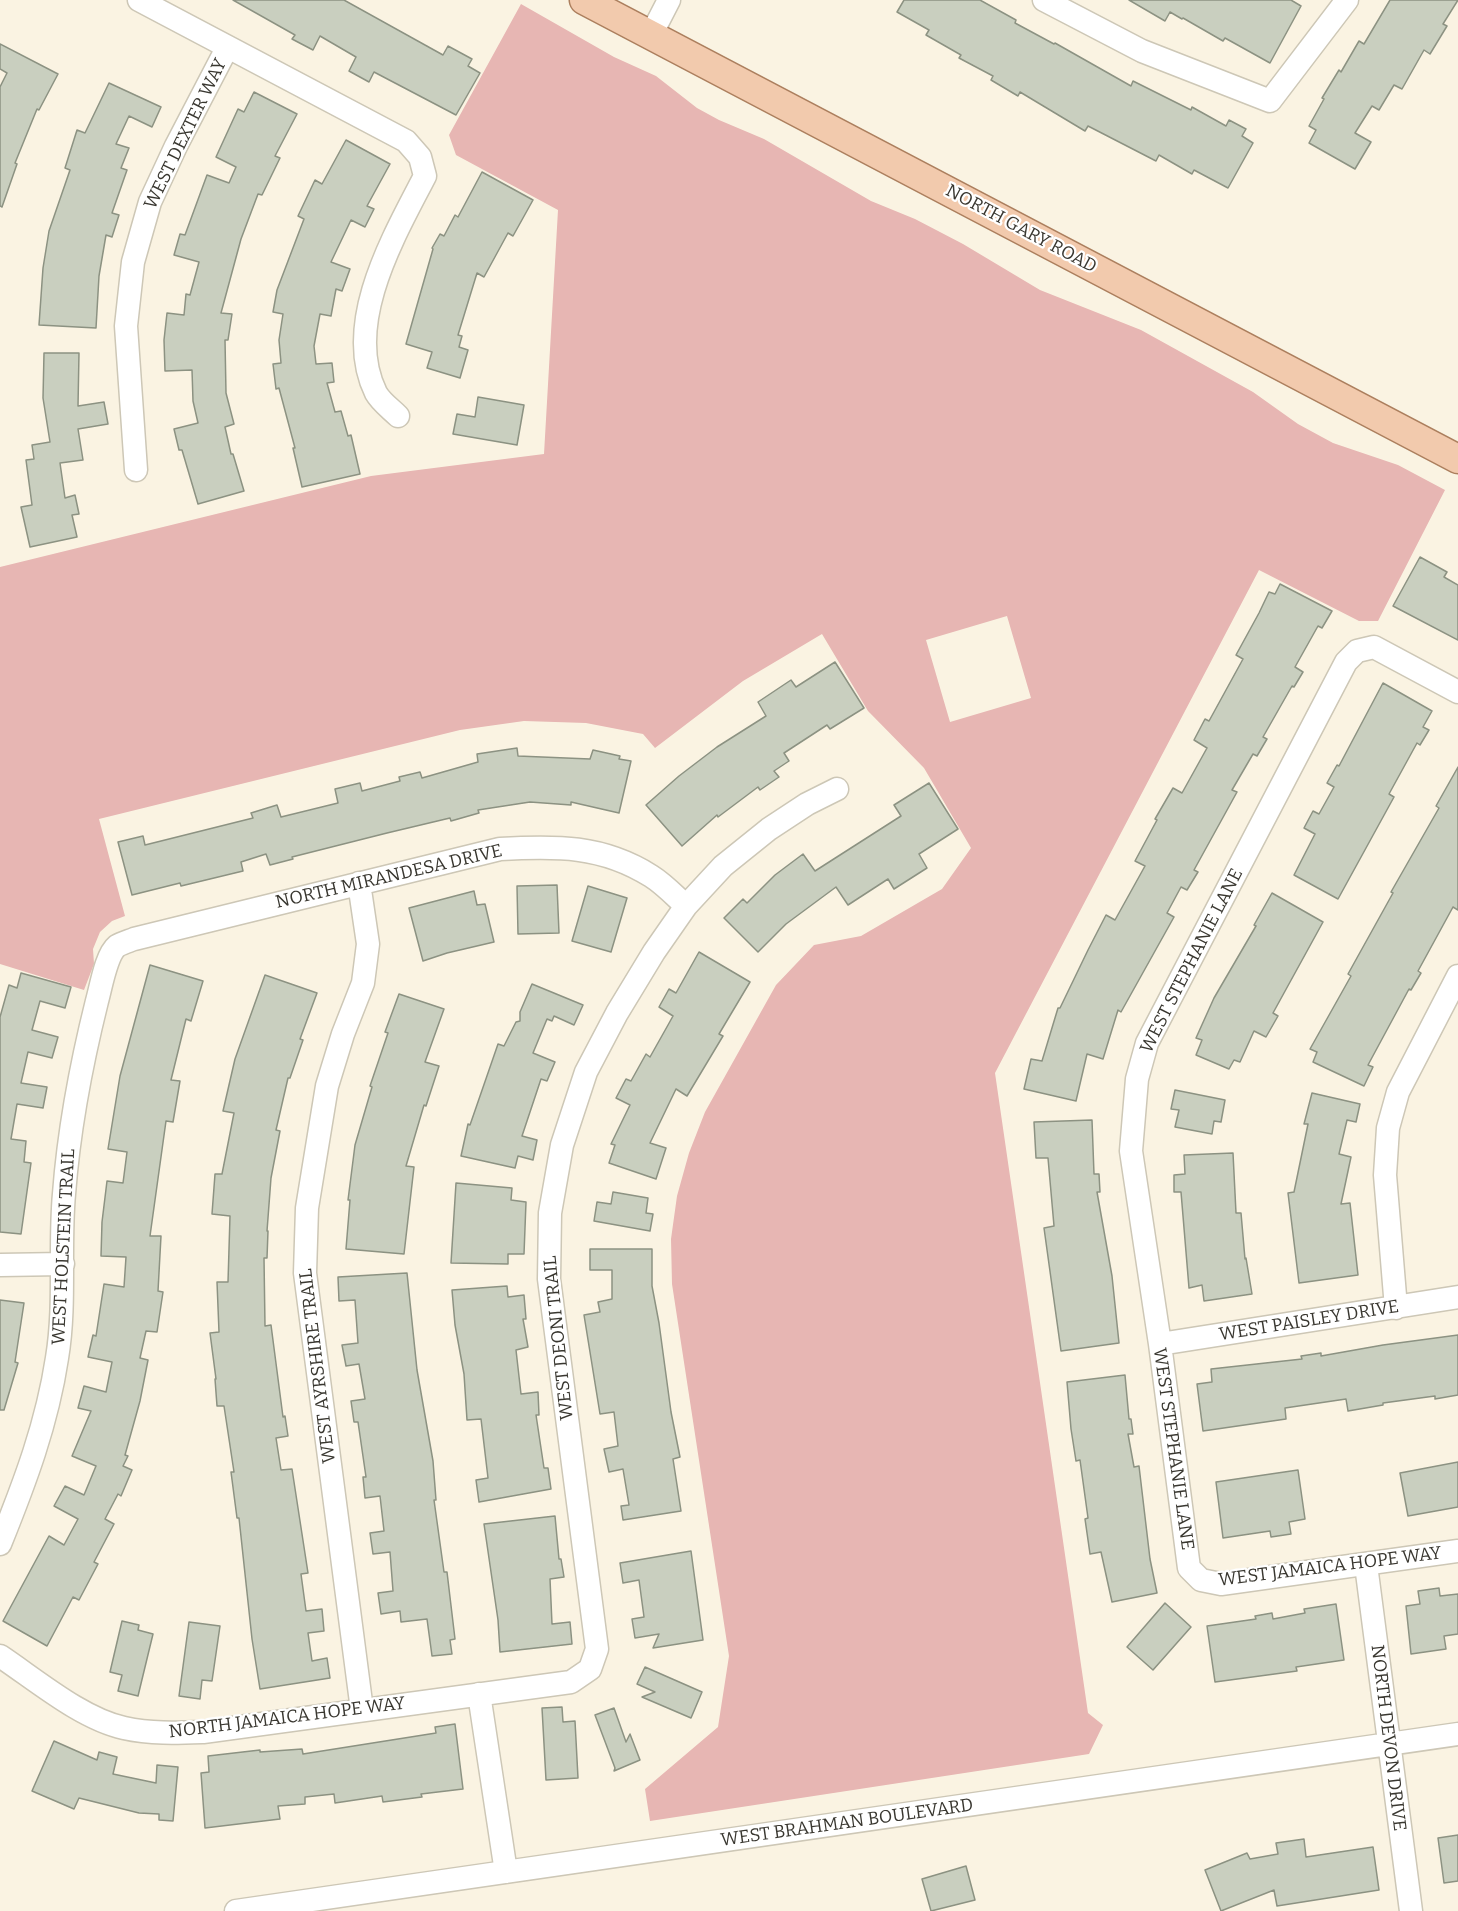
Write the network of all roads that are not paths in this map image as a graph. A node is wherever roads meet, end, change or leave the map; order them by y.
1 (139, 0) edge
2 (584, 0) edge
3 (669, 0) edge
4 (1347, 0) edge
5 (1055, 3) edge
6 (651, 35) junction
7 (227, 48) junction
8 (398, 416) dead end
9 (1458, 459) edge
10 (136, 470) dead end
11 (1458, 692) edge
12 (837, 789) dead end
13 (359, 883) junction
14 (686, 906) junction
15 (116, 947) joint
16 (1458, 976) edge
17 (63, 1264) junction
18 (0, 1265) edge
19 (1458, 1297) edge
20 (1396, 1308) junction
21 (1160, 1344) junction
22 (0, 1544) edge
23 (1458, 1551) edge
24 (1366, 1565) junction
25 (1201, 1580) joint
26 (0, 1656) edge
27 (590, 1669) joint
28 (479, 1694) junction
29 (362, 1710) junction
30 (1458, 1734) edge
31 (1389, 1745) junction
32 (506, 1872) junction
33 (310, 1906) edge
34 (236, 1911) edge
35 (1411, 1911) edge

1 - 7 street
2 - 6 main road, NORTH GARY ROAD
3 - 6 street
4 - 5 street
6 - 9 main road, NORTH GARY ROAD
7 - 8 street
7 - 10 street, WEST DEXTER WAY
11 - 21 street, WEST STEPHANIE LANE
12 - 14 street, WEST DEONI TRAIL
13 - 14 street, NORTH MIRANDESA DRIVE
13 - 15 street, NORTH MIRANDESA DRIVE
13 - 29 street, WEST AYRSHIRE TRAIL
14 - 27 street, WEST DEONI TRAIL
15 - 17 street, WEST HOLSTEIN TRAIL
16 - 20 street
17 - 18 street
17 - 22 street, WEST HOLSTEIN TRAIL
19 - 20 street, WEST PAISLEY DRIVE
20 - 21 street, WEST PAISLEY DRIVE
21 - 25 street, WEST STEPHANIE LANE
23 - 24 street, WEST JAMAICA HOPE WAY
24 - 25 street, WEST JAMAICA HOPE WAY
24 - 31 street, NORTH DEVON DRIVE
26 - 29 street, NORTH JAMAICA HOPE WAY
27 - 28 street, NORTH JAMAICA HOPE WAY
28 - 29 street, NORTH JAMAICA HOPE WAY
28 - 32 street
30 - 31 street, WEST BRAHMAN BOULEVARD
31 - 32 street, WEST BRAHMAN BOULEVARD
31 - 35 street, NORTH DEVON DRIVE
32 - 33 street, WEST BRAHMAN BOULEVARD
33 - 34 street, WEST BRAHMAN BOULEVARD

